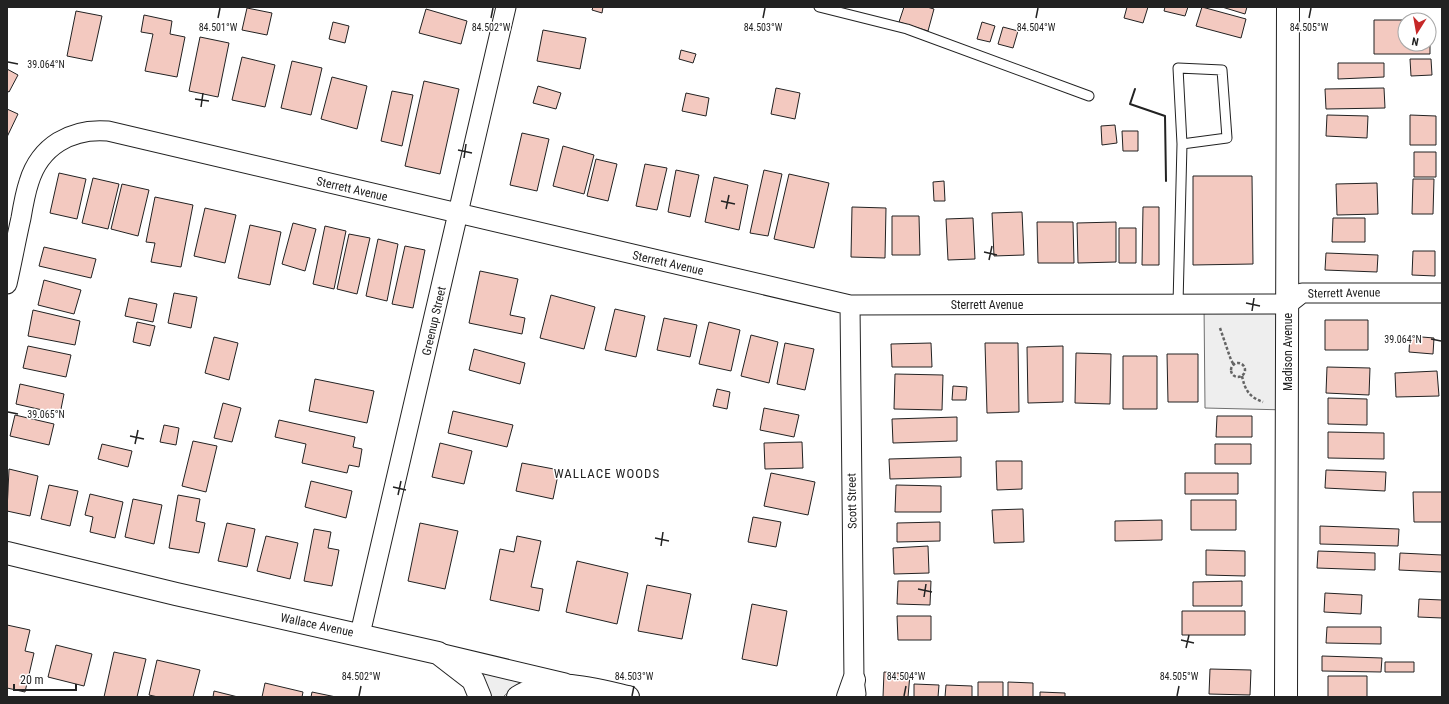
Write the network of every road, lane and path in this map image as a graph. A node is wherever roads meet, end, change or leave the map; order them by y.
1 (506, 7) edge
2 (819, 7) edge
3 (1288, 7) edge
4 (1089, 96) dead end
5 (1182, 144) junction
6 (459, 214) junction
7 (7, 284) edge
8 (1442, 293) edge
9 (1178, 304) junction
10 (1288, 304) junction
11 (850, 305) junction
12 (1220, 328) dead end
13 (1234, 365) junction
14 (1242, 376) junction
15 (1263, 402) dead end
16 (7, 553) edge
17 (360, 634) junction
18 (438, 653) junction
19 (584, 687) junction
20 (853, 692) edge
21 (480, 697) edge
22 (518, 697) edge
23 (628, 697) edge
24 (1286, 697) edge

1 - 6 street, Greenup Street
2 - 4 lane
3 - 10 main road, Madison Avenue
5 - 5 lane
5 - 9 lane
6 - 7 street, Sterrett Avenue
6 - 11 street, Sterrett Avenue
6 - 17 street, Greenup Street
8 - 10 street, Sterrett Avenue
9 - 10 street, Sterrett Avenue
9 - 11 street, Sterrett Avenue
10 - 24 main road, Madison Avenue
11 - 20 street, Scott Street
12 - 13 path
13 - 14 path
13 - 14 path
14 - 15 path
16 - 17 main road, Wallace Avenue
17 - 18 main road, Wallace Avenue
18 - 19 street, Wallace Avenue
18 - 21 main road
19 - 22 main road
19 - 23 main road, Wallace Avenue

